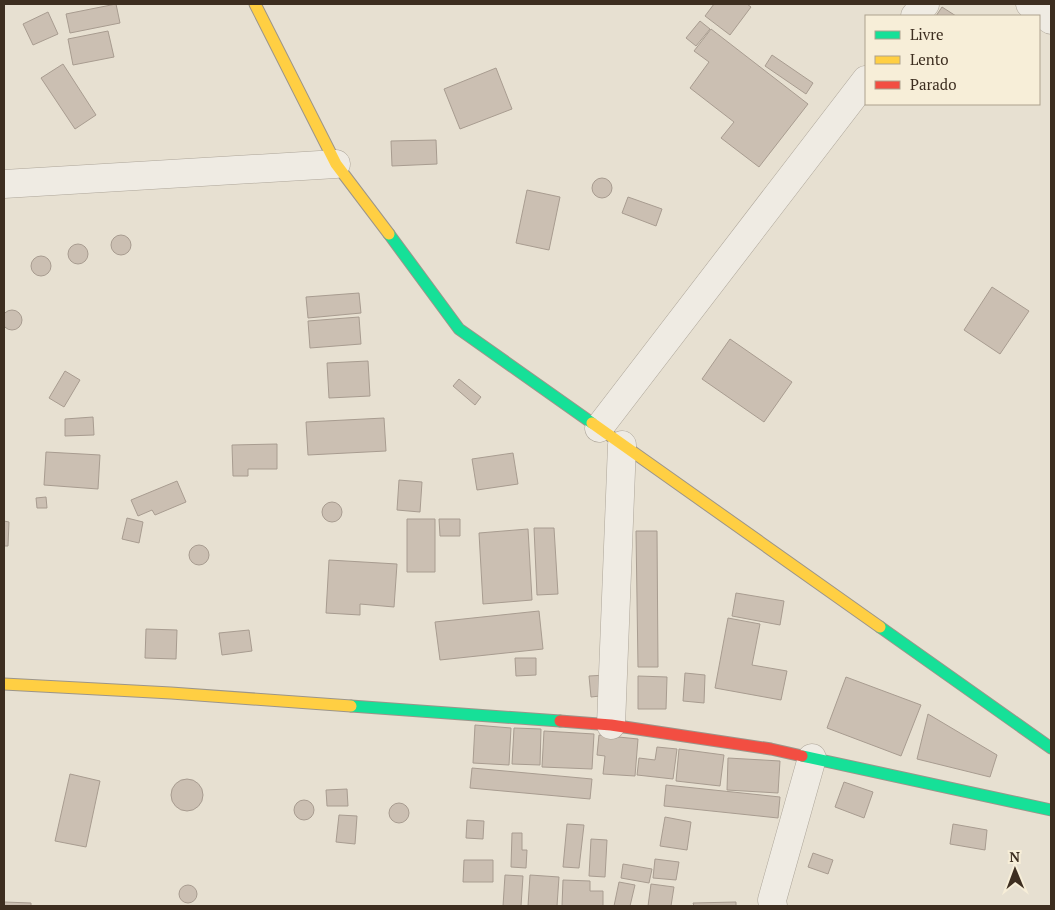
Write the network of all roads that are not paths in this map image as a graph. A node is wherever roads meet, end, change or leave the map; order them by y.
1 (255, 4) edge
2 (924, 4) edge
3 (1030, 4) edge
4 (916, 15) edge
5 (1051, 20) edge
6 (865, 81) edge
7 (336, 164) junction
8 (4, 184) edge
9 (599, 428) junction
10 (622, 444) junction
11 (4, 684) edge
12 (610, 725) junction
13 (1051, 748) edge
14 (812, 758) junction
15 (1051, 810) edge
16 (773, 906) edge

1 - 7 main road
2 - 4 street
3 - 5 street
6 - 9 street
7 - 8 street
7 - 9 main road
9 - 10 main road
10 - 12 street
10 - 13 main road
11 - 12 main road
12 - 14 main road
14 - 15 main road
14 - 16 street

